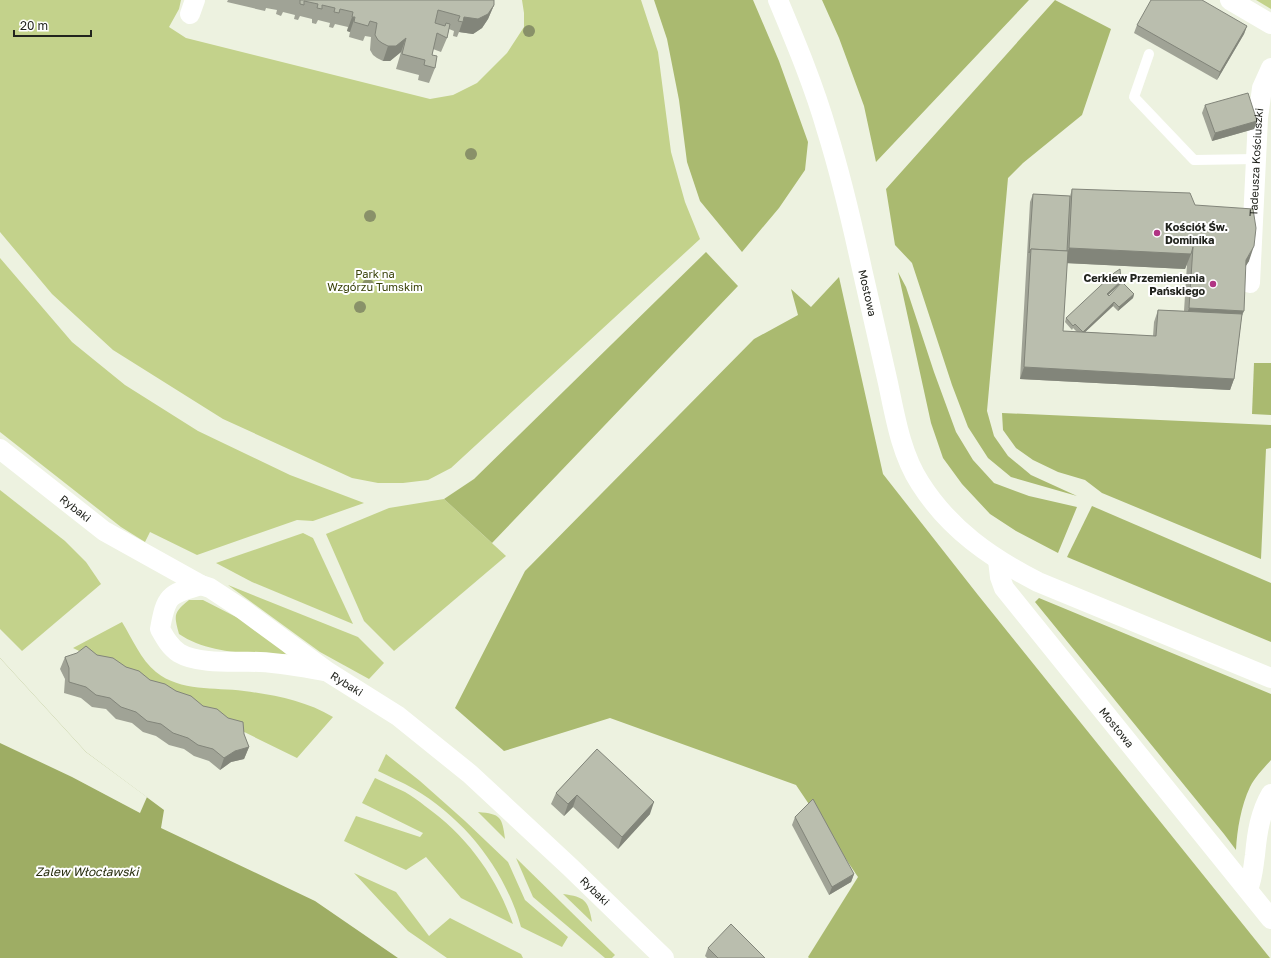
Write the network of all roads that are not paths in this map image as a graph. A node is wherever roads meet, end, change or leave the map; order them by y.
1 (778, 0) edge
2 (1230, 0) edge
3 (1271, 24) edge
4 (1149, 54) dead end
5 (1271, 68) edge
6 (1256, 159) junction
7 (1250, 283) dead end
8 (0, 449) edge
9 (998, 560) junction
10 (201, 585) junction
11 (328, 672) junction
12 (1271, 678) edge
13 (1271, 794) edge
14 (1248, 889) junction
15 (1271, 919) edge
16 (664, 958) edge

1 - 9 street, Mostowa
2 - 3 street
4 - 6 lane
5 - 6 street, Tadeusza Kościuszki
6 - 7 street, Tadeusza Kościuszki
8 - 10 street, Rybaki
9 - 12 street, Mostowa
9 - 14 street, Mostowa
10 - 11 street, Rybaki
10 - 11 street
11 - 16 street, Rybaki
13 - 14 street
14 - 15 street, Mostowa

